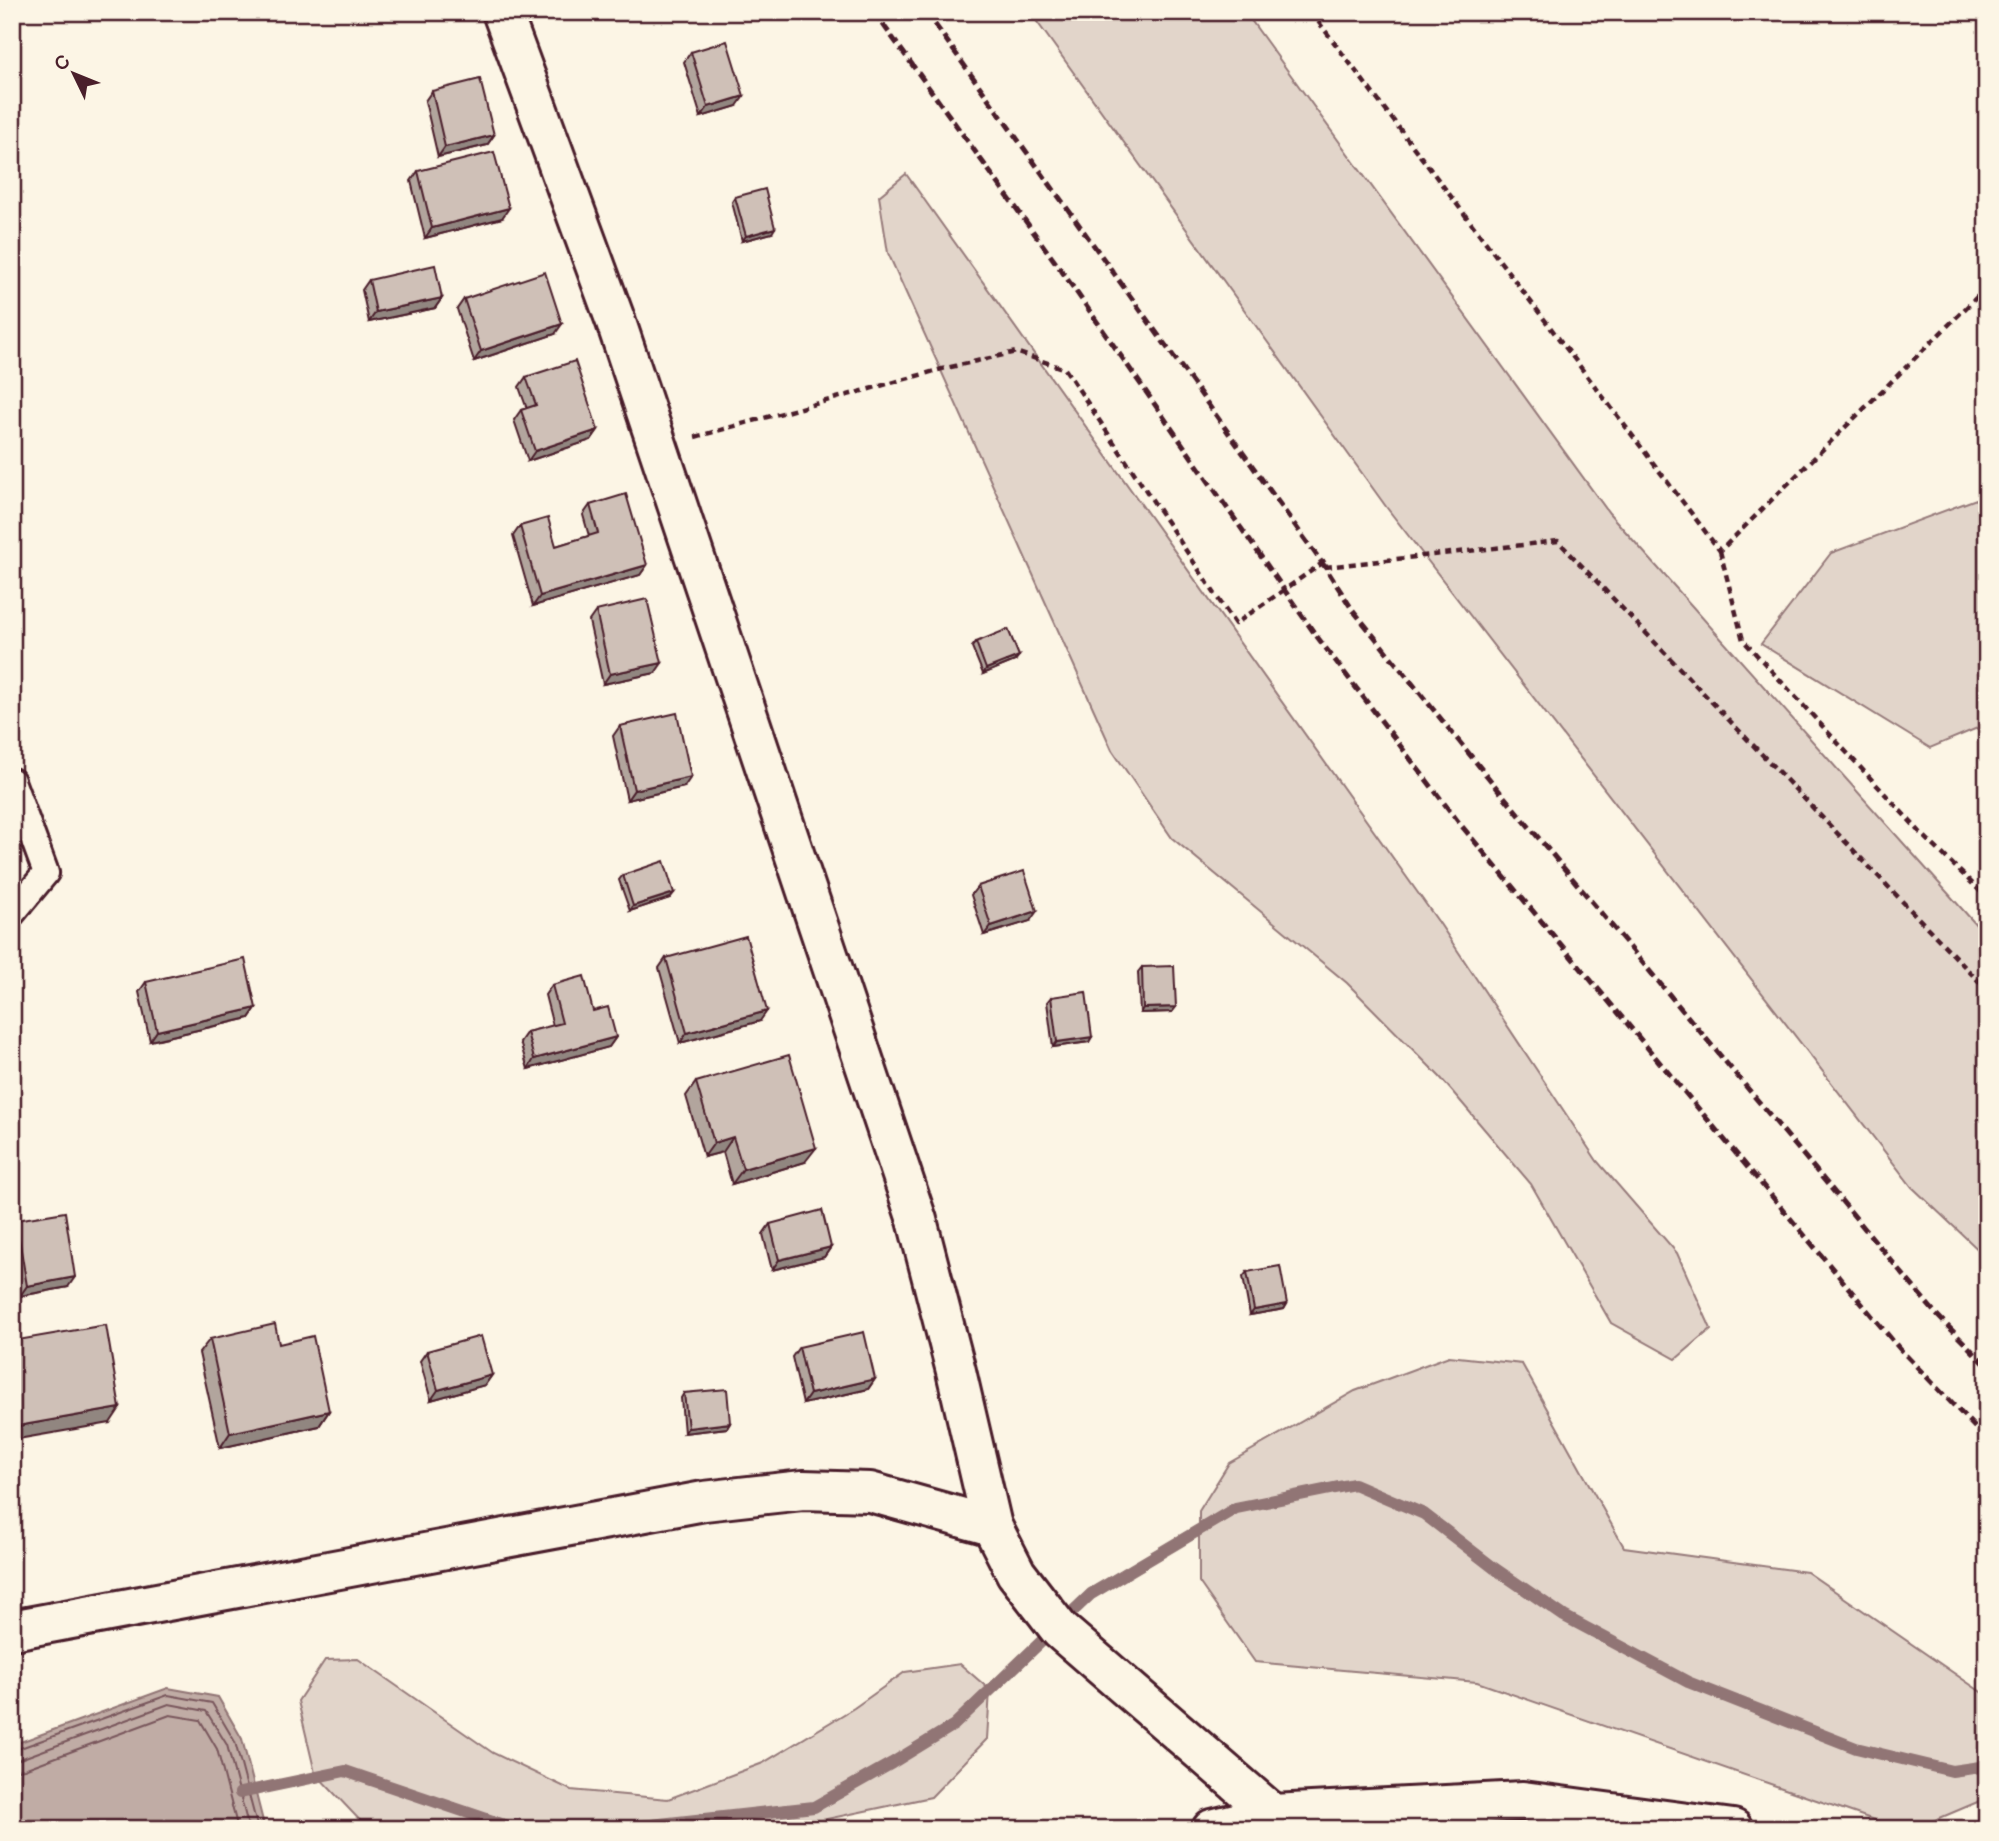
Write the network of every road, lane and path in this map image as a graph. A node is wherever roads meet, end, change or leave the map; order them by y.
1 (502, 12) edge
2 (1311, 12) edge
3 (1987, 287) edge
4 (658, 447) junction
5 (1720, 551) junction
6 (12, 781) edge
7 (1987, 898) edge
8 (12, 914) edge
9 (1987, 990) edge
10 (992, 1526) junction
11 (12, 1630) edge
12 (1279, 1821) edge
13 (1212, 1829) edge
14 (1732, 1829) edge

1 - 4 street
2 - 5 path
3 - 5 path
4 - 9 path
4 - 10 street
5 - 7 path
6 - 8 lane
10 - 11 street
10 - 12 street
12 - 13 street
12 - 14 street

